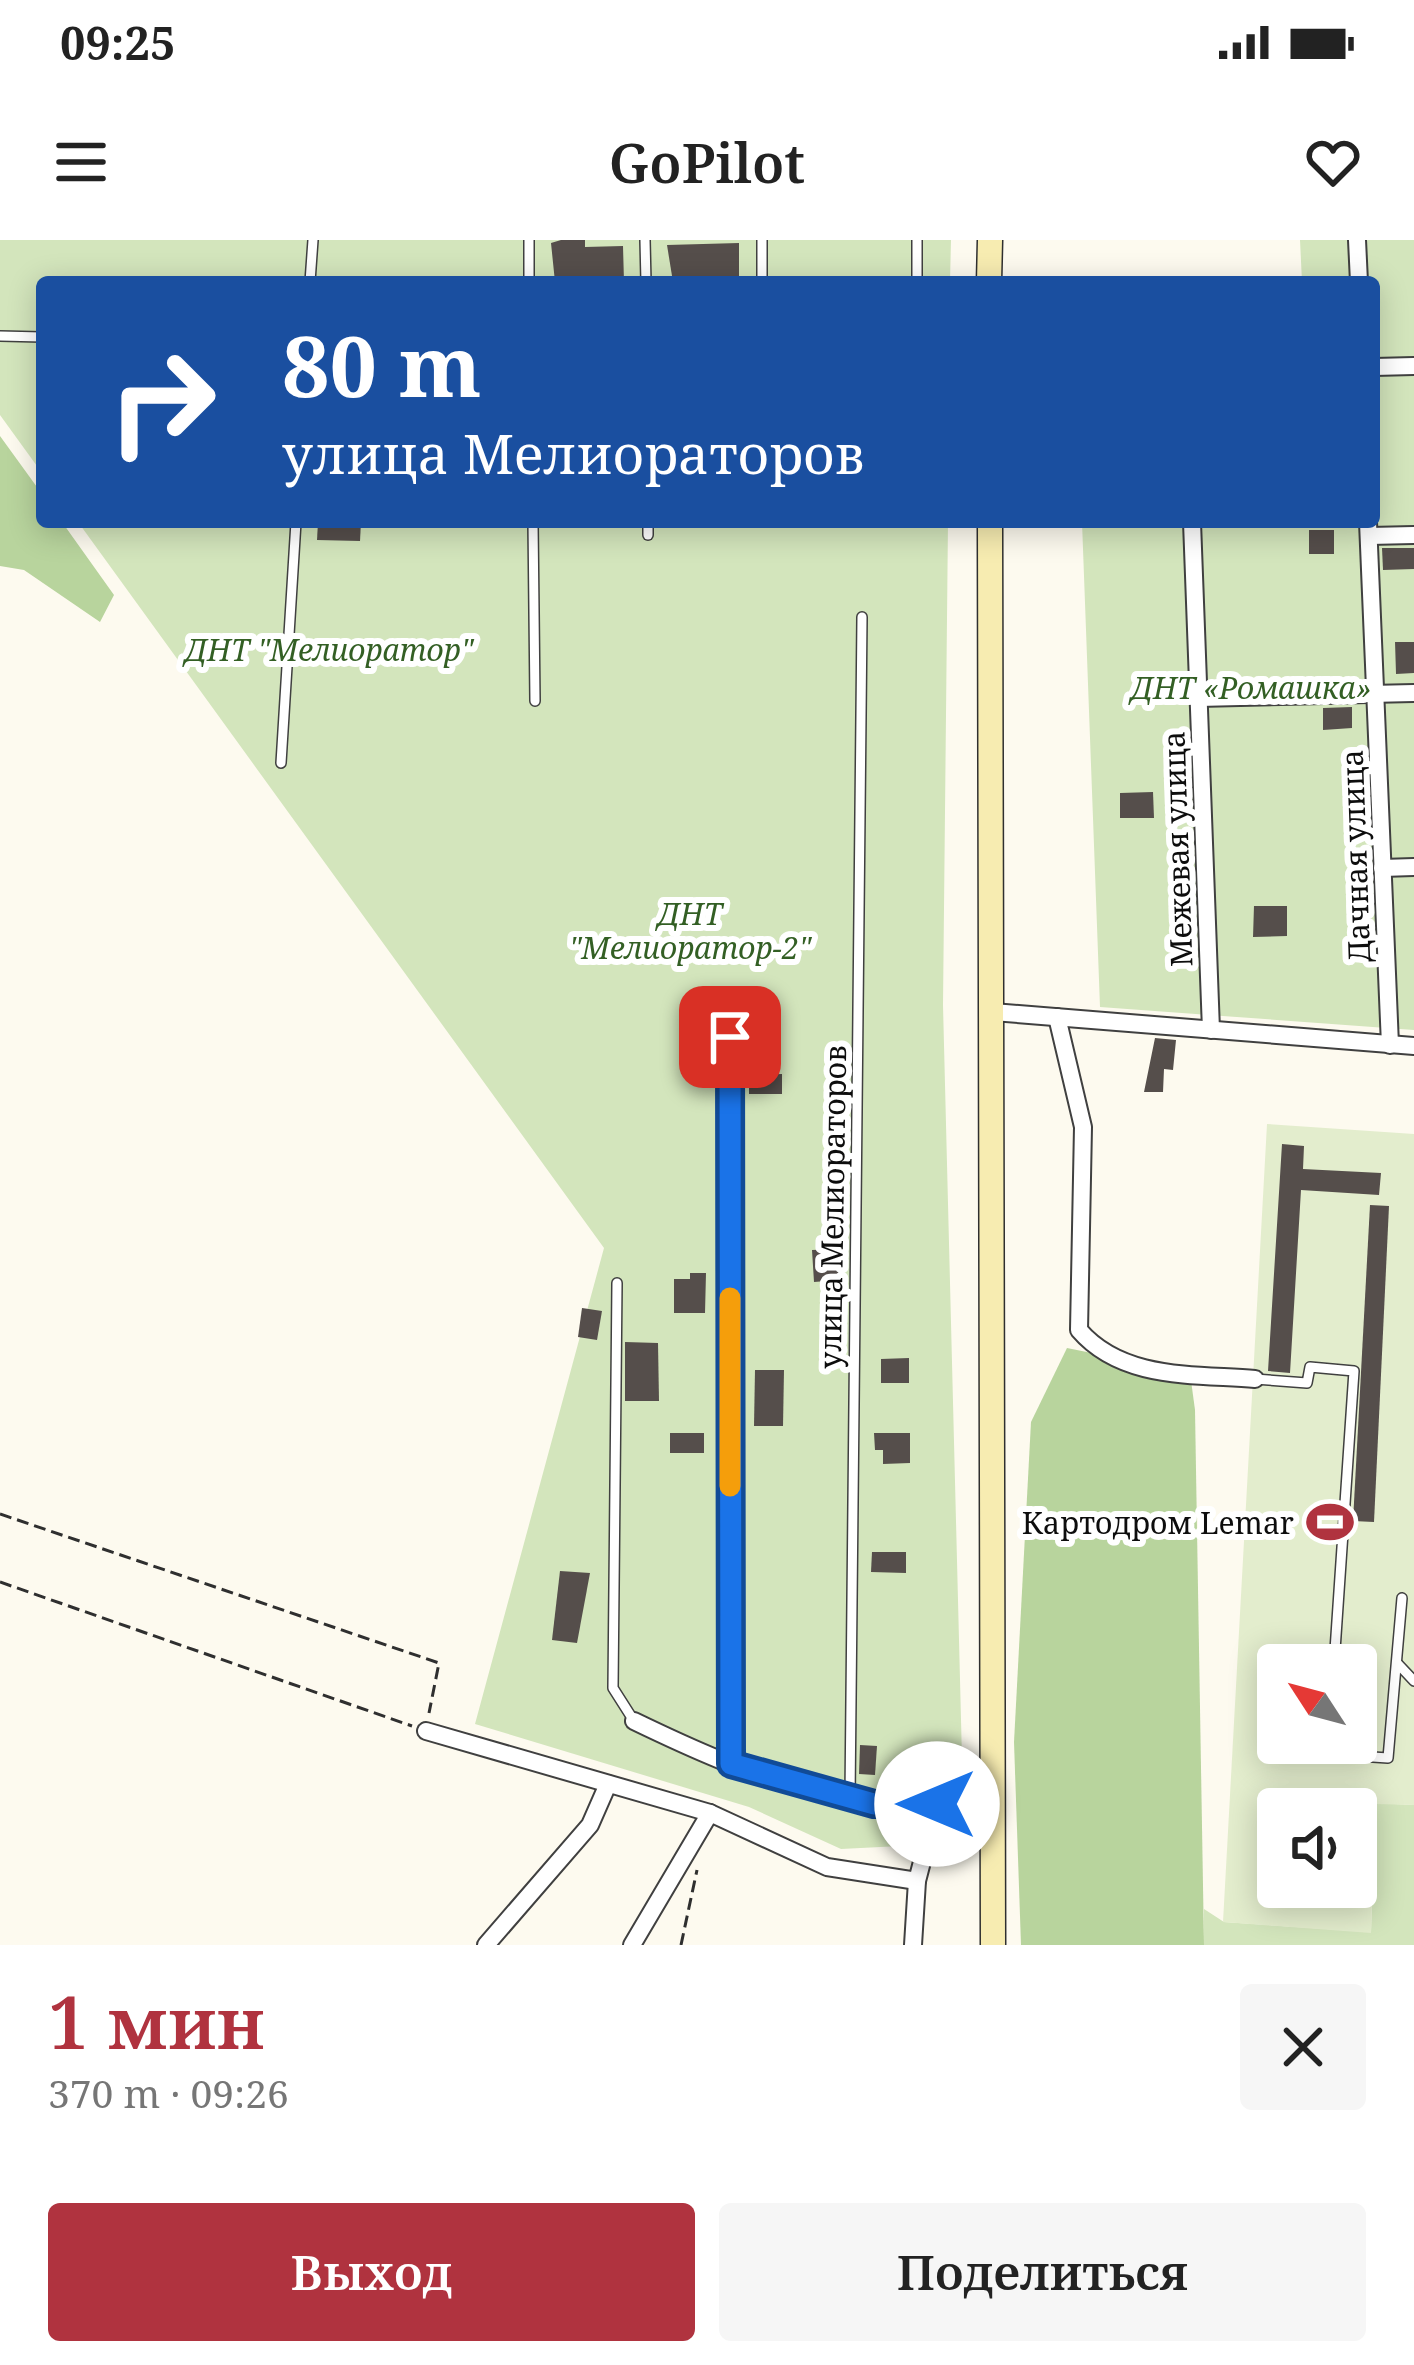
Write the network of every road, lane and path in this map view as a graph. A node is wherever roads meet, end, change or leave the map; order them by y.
1 (313, 240) edge
2 (529, 240) edge
3 (645, 240) edge
4 (762, 240) edge
5 (917, 240) edge
6 (990, 240) edge
7 (1357, 240) edge
8 (310, 276) edge
9 (530, 276) edge
10 (646, 276) edge
11 (762, 276) edge
12 (917, 276) edge
13 (989, 276) edge
14 (1359, 276) edge
15 (0, 336) edge
16 (36, 337) edge
17 (1414, 366) edge
18 (1380, 367) edge
19 (296, 528) edge
20 (533, 528) edge
21 (648, 528) edge
22 (990, 528) edge
23 (1192, 528) edge
24 (1369, 529) edge
25 (648, 535) dead end
26 (1414, 535) edge
27 (862, 617) dead end
28 (1376, 693) junction
29 (1414, 694) edge
30 (1198, 698) junction
31 (535, 700) dead end
32 (281, 763) dead end
33 (1414, 867) edge
34 (1382, 868) junction
35 (730, 992) dead end
36 (993, 1012) junction
37 (1057, 1018) junction
38 (1210, 1030) junction
39 (1390, 1045) junction
40 (1414, 1046) edge
41 (617, 1283) dead end
42 (1255, 1379) joint
43 (0, 1514) edge
44 (0, 1582) edge
45 (1402, 1598) dead end
46 (1335, 1644) edge
47 (1397, 1655) junction
48 (1414, 1681) edge
49 (634, 1721) joint
50 (426, 1731) junction
51 (1377, 1757) edge
52 (731, 1764) junction
53 (608, 1784) junction
54 (993, 1790) junction
55 (850, 1798) junction
56 (937, 1804) junction
57 (710, 1813) junction
58 (686, 1859) junction
59 (917, 1881) junction
60 (486, 1945) edge
61 (632, 1945) edge
62 (681, 1945) edge
63 (913, 1945) edge
64 (993, 1945) edge

1 - 8 lane
2 - 9 lane
3 - 10 lane
4 - 11 lane
5 - 12 lane
6 - 13 main road
7 - 14 street
15 - 16 lane
17 - 18 street
19 - 32 lane
20 - 31 lane
21 - 25 lane
22 - 36 main road
23 - 30 street, Межевая улица
24 - 26 street
24 - 28 street, Дачная улица
27 - 55 lane, улица Мелиораторов
28 - 29 street
28 - 30 street
28 - 34 street, Дачная улица
30 - 38 street, Межевая улица
33 - 34 street
34 - 39 street, Дачная улица
35 - 52 lane
36 - 37 street
36 - 54 main road
37 - 38 street
37 - 42 street
38 - 39 street
39 - 40 street
41 - 49 lane
42 - 46 lane
43 - 50 path
44 - 50 path
45 - 47 lane
47 - 48 lane
47 - 51 lane
49 - 52 street
50 - 53 street
52 - 55 street
53 - 57 street
53 - 60 street
54 - 56 street
54 - 64 main road
55 - 56 street
56 - 59 street
57 - 58 street
57 - 59 street
58 - 61 street
58 - 62 path
59 - 63 street

